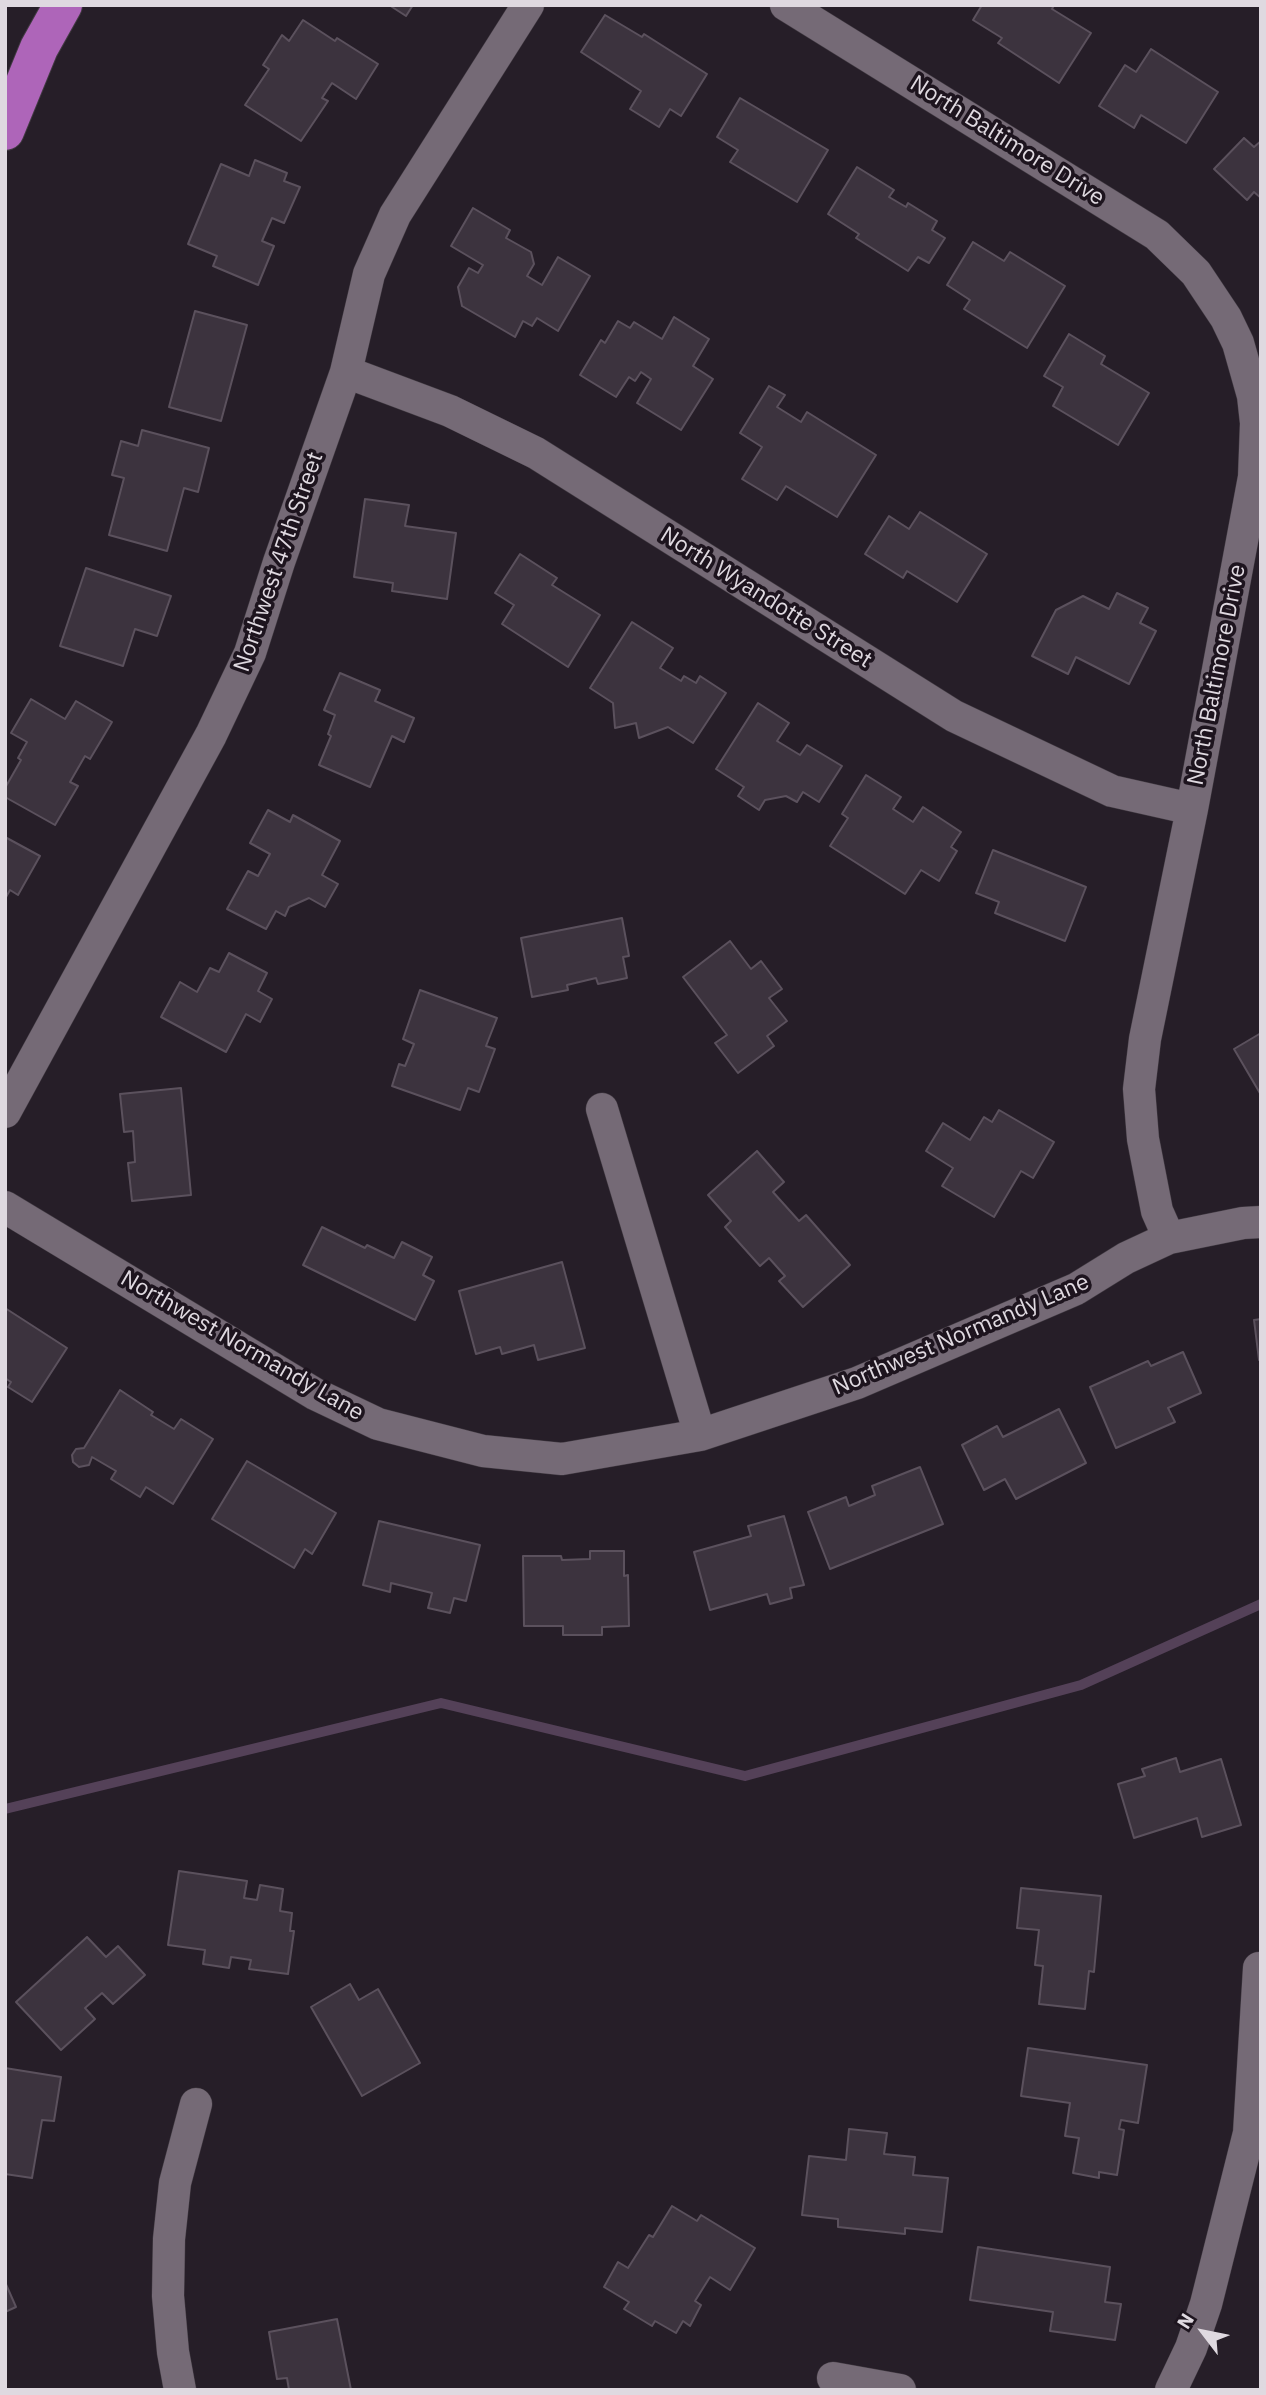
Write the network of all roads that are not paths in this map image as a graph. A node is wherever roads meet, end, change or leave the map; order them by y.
1 (63, 5) edge
2 (528, 5) edge
3 (786, 5) edge
4 (5, 131) edge
5 (346, 372) junction
6 (1192, 809) junction
7 (602, 1109) dead end
8 (5, 1112) edge
9 (5, 1207) edge
10 (1261, 1222) edge
11 (1169, 1238) junction
12 (700, 1436) junction
13 (1259, 1968) edge
14 (196, 2104) dead end
15 (834, 2378) dead end
16 (180, 2390) edge
17 (900, 2390) edge
18 (1171, 2390) edge

1 - 4 highway
2 - 5 street, Northwest 47th Street
3 - 6 street, North Baltimore Drive
5 - 6 street, North Wyandotte Street
5 - 8 street, Northwest 47th Street
6 - 11 street, North Baltimore Drive
7 - 12 street
9 - 12 street, Northwest Normandy Lane
10 - 11 street, Northwest Normandy Lane
11 - 12 street, Northwest Normandy Lane
13 - 18 street
14 - 16 street
15 - 17 street

